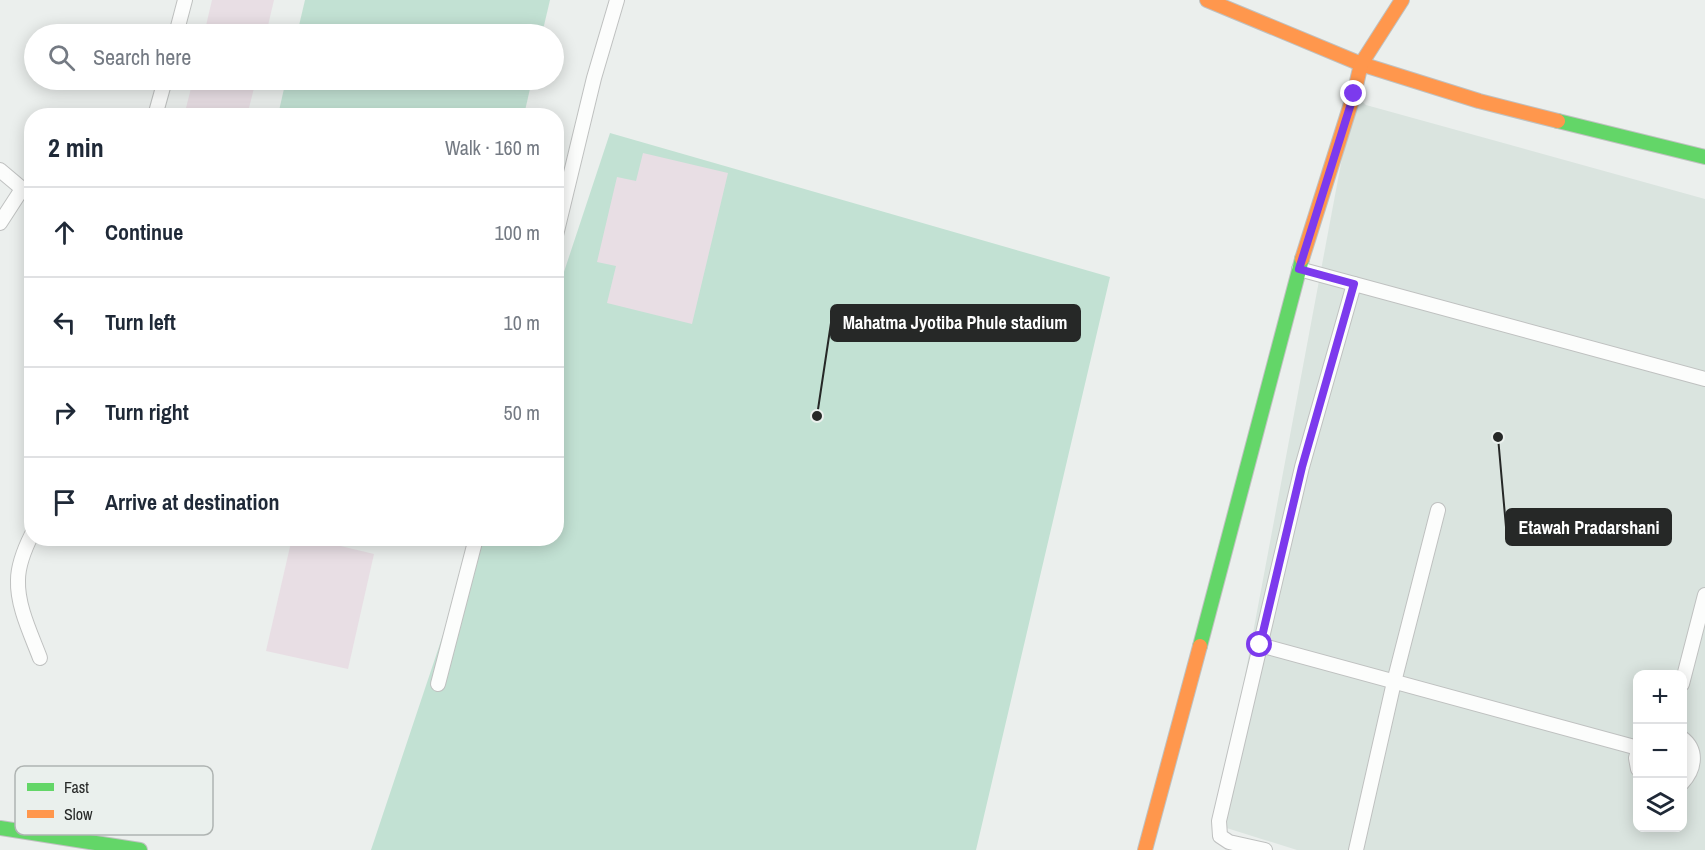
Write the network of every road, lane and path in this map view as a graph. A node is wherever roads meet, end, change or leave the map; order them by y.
1 (185, 0) edge
2 (617, 0) edge
3 (1206, 0) edge
4 (1402, 1) edge
5 (179, 24) edge
6 (1361, 64) junction
7 (162, 90) edge
8 (157, 108) edge
9 (1705, 157) edge
10 (0, 170) edge
11 (24, 190) edge
12 (24, 196) edge
13 (564, 202) edge
14 (0, 222) edge
15 (1299, 269) junction
16 (1354, 284) junction
17 (1705, 379) edge
18 (1438, 510) dead end
19 (26, 546) edge
20 (474, 546) edge
21 (1705, 595) edge
22 (1260, 645) junction
23 (40, 658) dead end
24 (1686, 670) edge
25 (1394, 682) junction
26 (438, 684) dead end
27 (1687, 743) edge
28 (1633, 749) edge
29 (1687, 778) edge
30 (0, 828) edge
31 (15, 831) edge
32 (41, 835) edge
33 (124, 849) edge
34 (140, 850) edge
35 (1145, 850) edge
36 (1265, 850) edge
37 (1356, 850) edge

1 - 5 lane
2 - 13 lane
3 - 6 street
4 - 6 street
6 - 9 street
6 - 15 street
7 - 8 lane
10 - 11 lane
12 - 14 lane
15 - 16 lane
15 - 35 street
16 - 17 lane
16 - 22 lane
18 - 25 lane
19 - 23 lane
20 - 26 lane
21 - 24 lane
22 - 25 lane
22 - 36 lane
25 - 28 lane
25 - 37 lane
27 - 29 lane
30 - 31 street
32 - 33 street
33 - 34 street

